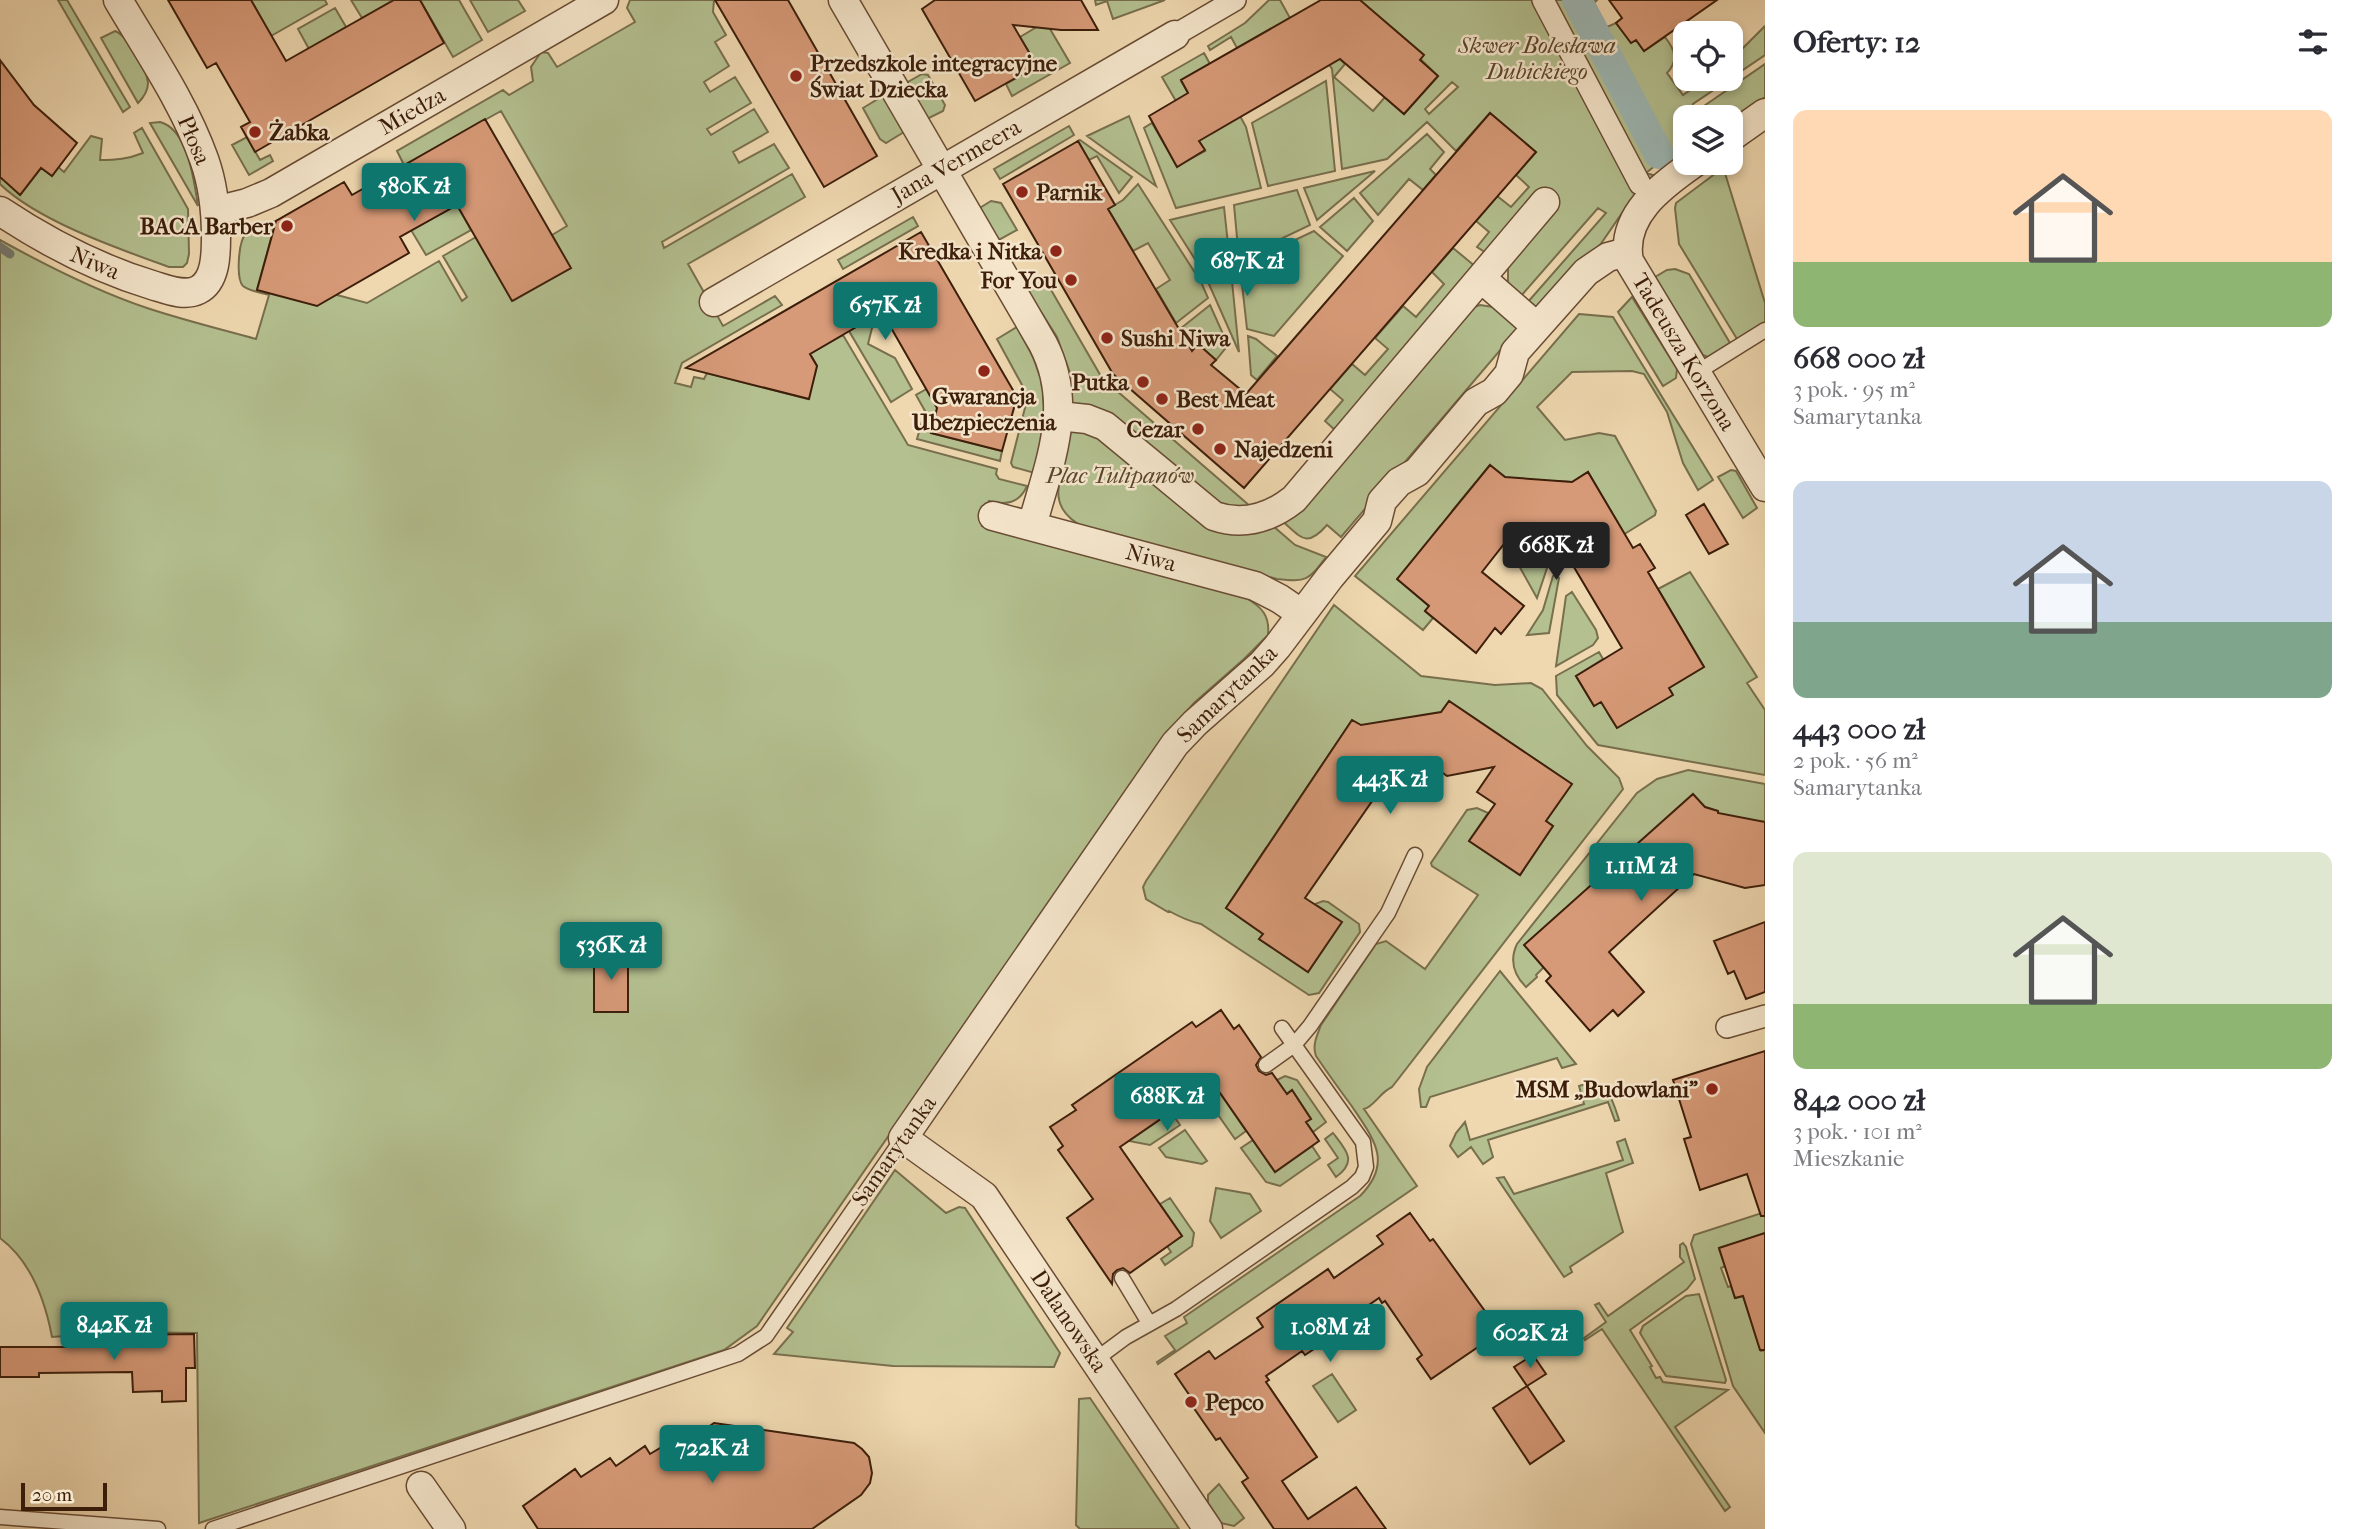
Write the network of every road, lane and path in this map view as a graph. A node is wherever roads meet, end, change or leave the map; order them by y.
1 (118, 0) edge
2 (604, 0) edge
3 (843, 0) edge
4 (1235, 0) edge
5 (1544, 0) edge
6 (1175, 35) joint
7 (1765, 113) edge
8 (1743, 129) edge
9 (941, 170) junction
10 (1678, 175) edge
11 (1640, 184) dead end
12 (1545, 202) dead end
13 (0, 211) edge
14 (215, 211) junction
15 (1627, 253) junction
16 (1481, 278) junction
17 (198, 290) joint
18 (714, 302) dead end
19 (1537, 327) junction
20 (1765, 330) edge
21 (1696, 373) junction
22 (1059, 416) junction
23 (1765, 487) edge
24 (993, 516) dead end
25 (1032, 526) junction
26 (1302, 614) junction
27 (1415, 855) dead end
28 (1765, 1016) edge
29 (1727, 1027) dead end
30 (1282, 1028) dead end
31 (1294, 1045) junction
32 (1266, 1065) dead end
33 (903, 1138) junction
34 (1122, 1278) dead end
35 (1149, 1323) junction
36 (1096, 1360) junction
37 (421, 1486) dead end
38 (0, 1517) edge
39 (158, 1529) edge
40 (214, 1529) edge
41 (451, 1529) edge
42 (1208, 1529) edge

1 - 14 street, Płosa
2 - 14 street, Miedza
3 - 9 street
4 - 6 street, Jana Vermeera
5 - 11 street
6 - 9 street, Jana Vermeera
7 - 8 street
9 - 18 street, Jana Vermeera
9 - 22 street
10 - 15 street
12 - 16 street
13 - 17 street, Niwa
14 - 17 street, Płosa
15 - 19 street, Samarytanka
15 - 21 street, Tadeusza Korzona
16 - 19 street
16 - 22 street
19 - 26 street, Samarytanka
20 - 21 lane
21 - 23 street, Tadeusza Korzona
22 - 25 street
24 - 25 street, Niwa
25 - 26 street, Niwa
26 - 33 street, Samarytanka
27 - 31 lane
28 - 29 street
30 - 31 lane
31 - 32 lane
31 - 35 lane
33 - 36 street, Dalanowska
33 - 40 lane, Samarytanka
34 - 35 lane
35 - 36 lane
36 - 42 street, Dalanowska
37 - 41 street
38 - 39 lane

